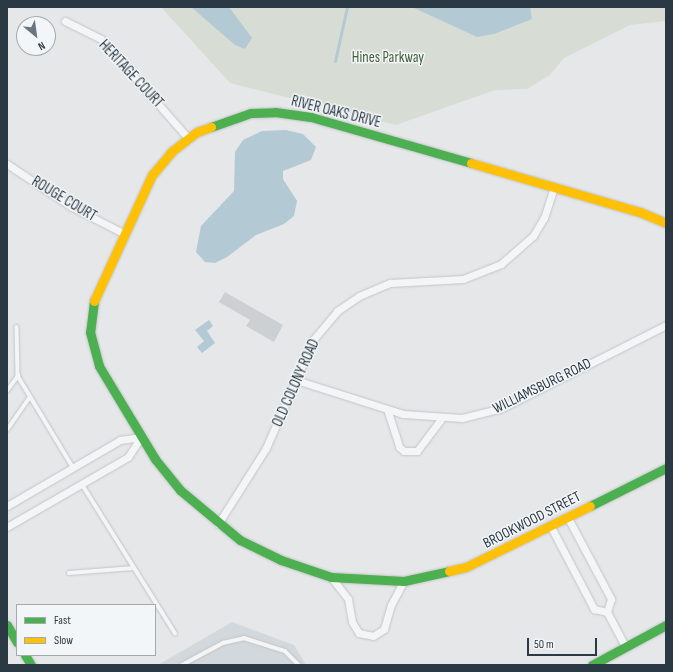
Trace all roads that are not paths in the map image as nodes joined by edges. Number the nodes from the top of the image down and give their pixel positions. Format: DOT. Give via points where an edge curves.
graph roads {
  1 [pos="65,21"];
  2 [pos="188,138"];
  3 [pos="7,164"];
  4 [pos="554,187"];
  5 [pos="666,223"];
  6 [pos="123,233"];
  7 [pos="666,325"];
  8 [pos="17,327"];
  9 [pos="18,376"];
  10 [pos="296,380"];
  11 [pos="7,391"];
  12 [pos="30,397"];
  13 [pos="387,409"];
  14 [pos="440,420"];
  15 [pos="7,430"];
  16 [pos="141,437"];
  17 [pos="73,467"];
  18 [pos="666,468"];
  19 [pos="82,484"];
  20 [pos="7,506"];
  21 [pos="568,518"];
  22 [pos="218,524"];
  23 [pos="7,527"];
  24 [pos="551,527"];
  25 [pos="134,568"];
  26 [pos="69,573"];
  27 [pos="330,576"];
  28 [pos="404,581"];
  29 [pos="607,612"];
  30 [pos="7,625"];
  31 [pos="666,625"];
  32 [pos="175,633"];
  33 [pos="16,640"];
  34 [pos="625,646"];
  35 [pos="26,656"];
  36 [pos="31,665"];
  37 [pos="182,665"];
  38 [pos="299,665"];
  39 [pos="592,665"];
  1 -- 2 [label="street, HERITAGE COURT" via="101,39"];
  2 -- 4 [label="street, RIVER OAKS DRIVE" via="236,116 291,114"];
  2 -- 6 [label="street, RIVER OAKS DRIVE" via="152,175"];
  3 -- 6 [label="street, ROUGE COURT" via="72,207"];
  4 -- 5 [label="street, RIVER OAKS DRIVE" via="640,212"];
  4 -- 10 [label="street, OLD COLONY ROAD" via="539,227 510,258 473,277 402,281 358,296 337,311 319,330"];
  6 -- 16 [label="street, RIVER OAKS DRIVE" via="95,296 90,332 99,366"];
  7 -- 14 [label="street, WILLIAMSBURG ROAD" via="502,408 462,418"];
  8 -- 9 [label="lane"];
  9 -- 11 [label="lane"];
  9 -- 12 [label="lane"];
  10 -- 13 [label="street, WILLIAMSBURG ROAD"];
  10 -- 22 [label="street, OLD COLONY ROAD" via="266,448"];
  12 -- 15 [label="lane"];
  12 -- 17 [label="lane"];
  13 -- 14 [label="street, WILLIAMSBURG ROAD"];
  13 -- 14 [label="street" via="399,447 404,452 417,451"];
  16 -- 17 [label="street" via="120,440"];
  16 -- 19 [label="street" via="128,457"];
  16 -- 22 [label="street, BROOKWOOD STREET" via="180,490"];
  17 -- 20 [label="street"];
  18 -- 21 [label="street, BROOKWOOD STREET"];
  19 -- 23 [label="street"];
  19 -- 25 [label="lane"];
  21 -- 24 [label="street, BROOKWOOD STREET"];
  21 -- 29 [label="street" via="611,599"];
  22 -- 27 [label="street, BROOKWOOD STREET" via="266,553"];
  24 -- 28 [label="street, BROOKWOOD STREET" via="482,561"];
  24 -- 29 [label="street" via="594,609"];
  25 -- 26 [label="lane"];
  25 -- 32 [label="lane"];
  27 -- 28 [label="street, BROOKWOOD STREET"];
  27 -- 28 [label="street" via="348,600 352,622 359,633 373,636 384,629 391,605"];
  29 -- 34 [label="street"];
  30 -- 33 [label="street"];
  31 -- 34 [label="street"];
  34 -- 39 [label="street"];
  35 -- 36 [label="street"];
  37 -- 38 [label="lane" via="223,643 244,638 286,651"];
}
